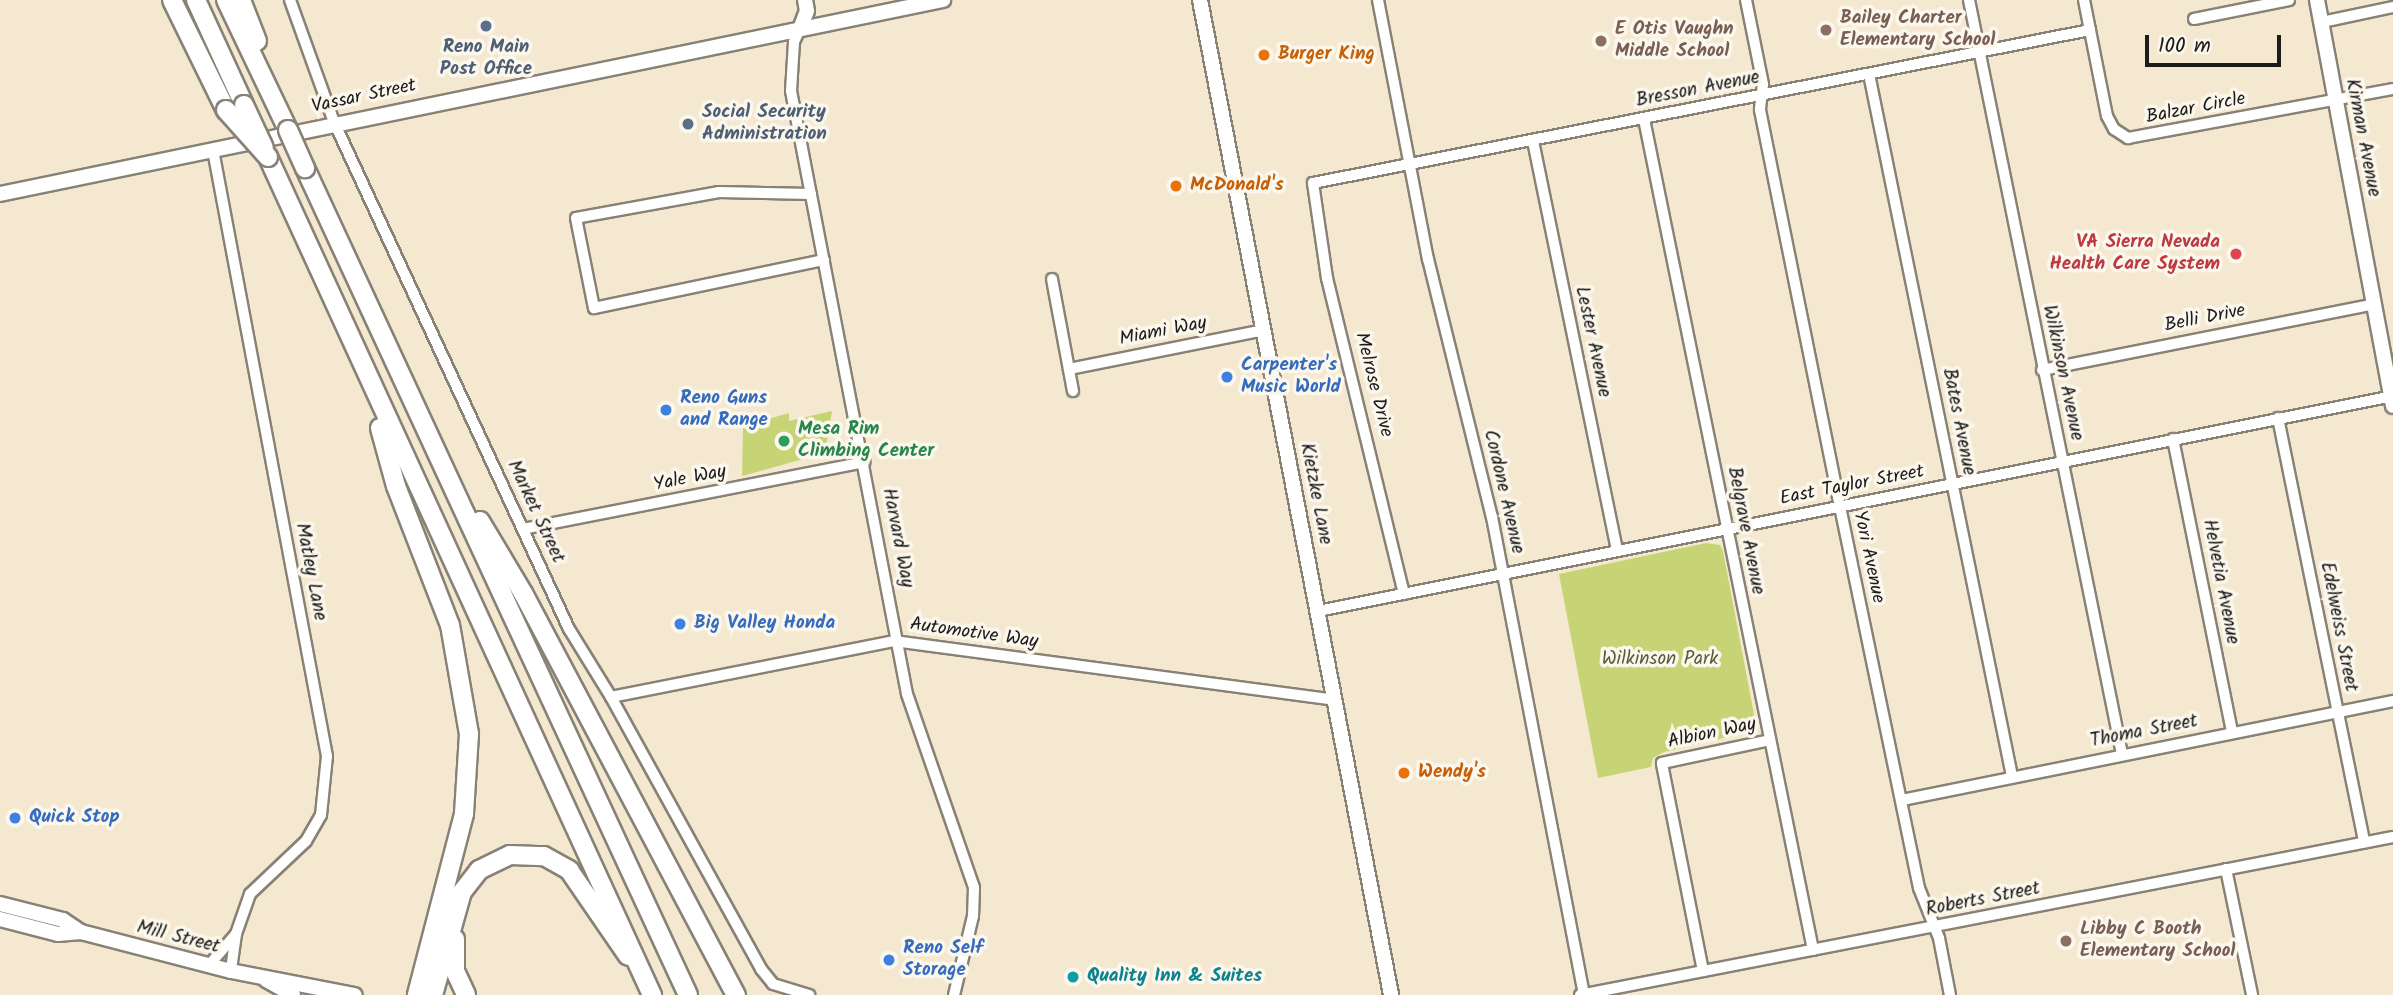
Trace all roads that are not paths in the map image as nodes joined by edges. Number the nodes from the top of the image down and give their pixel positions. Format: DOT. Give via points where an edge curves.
graph roads {
  1 [pos="172,0"];
  2 [pos="196,0"];
  3 [pos="226,0"];
  4 [pos="241,0"];
  5 [pos="290,0"];
  6 [pos="805,0"];
  7 [pos="943,0"];
  8 [pos="1200,0"];
  9 [pos="1378,0"];
  10 [pos="1746,0"];
  11 [pos="1969,0"];
  12 [pos="2084,0"];
  13 [pos="2289,0"];
  14 [pos="2317,0"];
  15 [pos="2393,7"];
  16 [pos="2194,19"];
  17 [pos="2322,22"];
  18 [pos="800,29"];
  19 [pos="2090,30"];
  20 [pos="1979,52"];
  21 [pos="1869,74"];
  22 [pos="2393,89"];
  23 [pos="1762,95"];
  24 [pos="276,98"];
  25 [pos="2336,100"];
  26 [pos="1644,119"];
  27 [pos="334,122"];
  28 [pos="1533,141"];
  29 [pos="213,150"];
  30 [pos="268,157"];
  31 [pos="1411,166"];
  32 [pos="1312,183"];
  33 [pos="0,194"];
  34 [pos="811,194"];
  35 [pos="824,260"];
  36 [pos="1052,279"];
  37 [pos="2374,304"];
  38 [pos="1264,330"];
  39 [pos="1069,369"];
  40 [pos="2042,370"];
  41 [pos="1073,391"];
  42 [pos="373,393"];
  43 [pos="2392,399"];
  44 [pos="2278,418"];
  45 [pos="2173,439"];
  46 [pos="2063,461"];
  47 [pos="863,462"];
  48 [pos="450,478"];
  49 [pos="1953,484"];
  50 [pos="1840,507"];
  51 [pos="1727,528"];
  52 [pos="523,530"];
  53 [pos="1617,550"];
  54 [pos="1503,574"];
  55 [pos="1405,594"];
  56 [pos="1318,611"];
  57 [pos="897,641"];
  58 [pos="611,697"];
  59 [pos="1334,700"];
  60 [pos="2393,701"];
  61 [pos="2337,710"];
  62 [pos="2232,732"];
  63 [pos="1770,740"];
  64 [pos="2122,754"];
  65 [pos="2012,776"];
  66 [pos="1902,800"];
  67 [pos="2393,837"];
  68 [pos="2364,842"];
  69 [pos="2226,869"];
  70 [pos="458,901"];
  71 [pos="0,904"];
  72 [pos="5,922"];
  73 [pos="1936,927"];
  74 [pos="81,932"];
  75 [pos="236,934"];
  76 [pos="1814,950"];
  77 [pos="209,965"];
  78 [pos="230,971"];
  79 [pos="1703,971"];
  80 [pos="266,980"];
  81 [pos="293,995"];
  82 [pos="355,995"];
  83 [pos="417,995"];
  84 [pos="433,995"];
  85 [pos="467,995"];
  86 [pos="652,995"];
  87 [pos="688,995"];
  88 [pos="736,995"];
  89 [pos="809,995"];
  90 [pos="954,995"];
  91 [pos="1391,995"];
  92 [pos="1582,995"];
  93 [pos="1950,995"];
  94 [pos="2252,995"];
  1 -- 30 [label="highway, bridge" via="226,110"];
  2 -- 30 [label="highway, bridge"];
  3 -- 24 [label="highway"];
  4 -- 24 [label="highway"];
  5 -- 27 [label="street, Market Street"];
  6 -- 18 [label="main road, Harvard Way" via="807,11"];
  7 -- 18 [label="main road, Vassar Street"];
  8 -- 38 [label="main road, Kietzke Lane"];
  9 -- 31 [label="street, Cordone Avenue"];
  10 -- 23 [label="street, Yori Avenue"];
  11 -- 20 [label="street, Wilkinson Avenue"];
  12 -- 19 [label="street, Balzar Circle"];
  13 -- 16 [label="street"];
  14 -- 17 [label="main road, Kirman Avenue"];
  15 -- 17 [label="street"];
  17 -- 25 [label="main road, Kirman Avenue"];
  18 -- 27 [label="main road, Vassar Street"];
  18 -- 34 [label="street, Harvard Way" via="790,82"];
  19 -- 20 [label="street, Bresson Avenue"];
  19 -- 25 [label="street, Balzar Circle" via="2109,122 2128,138"];
  20 -- 21 [label="street, Bresson Avenue"];
  20 -- 40 [label="street, Wilkinson Avenue"];
  21 -- 23 [label="street, Bresson Avenue"];
  21 -- 49 [label="street, Bates Avenue"];
  22 -- 25 [label="street"];
  23 -- 26 [label="street, Bresson Avenue"];
  23 -- 50 [label="street, Yori Avenue" via="1760,110"];
  24 -- 48 [label="highway, bridge"];
  25 -- 37 [label="main road, Kirman Avenue"];
  26 -- 28 [label="street, Bresson Avenue"];
  26 -- 51 [label="street, Belgrave Avenue"];
  27 -- 29 [label="main road, Vassar Street"];
  27 -- 52 [label="street, Market Street"];
  28 -- 31 [label="street, Bresson Avenue"];
  28 -- 53 [label="street, Lester Avenue"];
  29 -- 33 [label="main road, Vassar Street"];
  29 -- 75 [label="street, Matley Lane" via="327,755 326,799 315,828 250,894"];
  30 -- 42 [label="highway"];
  31 -- 32 [label="street, Bresson Avenue"];
  31 -- 54 [label="street, Cordone Avenue"];
  32 -- 55 [label="street, Melrose Drive" via="1327,278"];
  34 -- 35 [label="street, Harvard Way"];
  34 -- 35 [label="street" via="719,192 576,218 594,308"];
  35 -- 47 [label="street, Harvard Way"];
  36 -- 39 [label="street"];
  37 -- 40 [label="street, Belli Drive"];
  37 -- 43 [label="main road, Kirman Avenue"];
  38 -- 39 [label="street, Miami Way"];
  38 -- 56 [label="main road, Kietzke Lane"];
  39 -- 41 [label="street"];
  40 -- 46 [label="street, Wilkinson Avenue"];
  42 -- 83 [label="highway" via="396,486 450,625 467,712 469,766 464,814"];
  42 -- 86 [label="highway"];
  43 -- 44 [label="street, East Taylor Street"];
  44 -- 45 [label="street, East Taylor Street"];
  44 -- 61 [label="street, Edelweiss Street"];
  45 -- 46 [label="street, East Taylor Street"];
  45 -- 62 [label="street, Helvetia Avenue"];
  46 -- 49 [label="street, East Taylor Street"];
  46 -- 64 [label="street, Wilkinson Avenue"];
  47 -- 52 [label="street, Yale Way"];
  47 -- 57 [label="street, Harvard Way"];
  48 -- 87 [label="highway"];
  48 -- 88 [label="highway" via="510,569"];
  49 -- 50 [label="street, East Taylor Street"];
  49 -- 65 [label="street, Bates Avenue"];
  50 -- 51 [label="street, East Taylor Street"];
  50 -- 66 [label="street, Yori Avenue"];
  51 -- 53 [label="street, East Taylor Street"];
  51 -- 63 [label="street, Belgrave Avenue"];
  52 -- 58 [label="street, Market Street" via="569,629"];
  53 -- 54 [label="street, East Taylor Street"];
  54 -- 55 [label="street, East Taylor Street"];
  54 -- 92 [label="street, Cordone Avenue"];
  55 -- 56 [label="street, East Taylor Street"];
  56 -- 59 [label="main road, Kietzke Lane"];
  57 -- 58 [label="street, Automotive Way"];
  57 -- 59 [label="street, Automotive Way"];
  57 -- 90 [label="street, Harvard Way" via="907,694 974,888 973,916"];
  58 -- 89 [label="street, Market Street" via="761,969 780,988"];
  59 -- 91 [label="main road, Kietzke Lane"];
  60 -- 61 [label="street, Thoma Street"];
  61 -- 62 [label="street, Thoma Street"];
  61 -- 68 [label="street, Edelweiss Street"];
  62 -- 64 [label="street, Thoma Street"];
  63 -- 76 [label="street, Belgrave Avenue"];
  63 -- 79 [label="street, Albion Way" via="1662,763"];
  64 -- 65 [label="street, Thoma Street"];
  65 -- 66 [label="street, Thoma Street"];
  66 -- 73 [label="street, Yori Avenue" via="1919,888"];
  67 -- 68 [label="street, Roberts Street"];
  68 -- 69 [label="street, Roberts Street"];
  69 -- 73 [label="street, Roberts Street"];
  69 -- 94 [label="street"];
  70 -- 84 [label="highway"];
  70 -- 85 [label="highway" via="454,962"];
  70 -- 86 [label="highway" via="472,876 494,860 526,853 553,860 582,884"];
  71 -- 74 [label="main road, Mill Street" via="63,920"];
  72 -- 74 [label="main road, Mill Street" via="58,934"];
  73 -- 76 [label="street, Roberts Street"];
  73 -- 93 [label="street, Yori Avenue"];
  74 -- 77 [label="main road, Mill Street"];
  75 -- 77 [label="street"];
  75 -- 78 [label="street, Matley Lane"];
  76 -- 79 [label="street, Roberts Street"];
  77 -- 78 [label="main road, Mill Street"];
  78 -- 80 [label="main road, Mill Street"];
  79 -- 92 [label="street, Roberts Street"];
  80 -- 81 [label="main road, Mill Street"];
  80 -- 82 [label="main road, Mill Street" via="285,978"];
}
